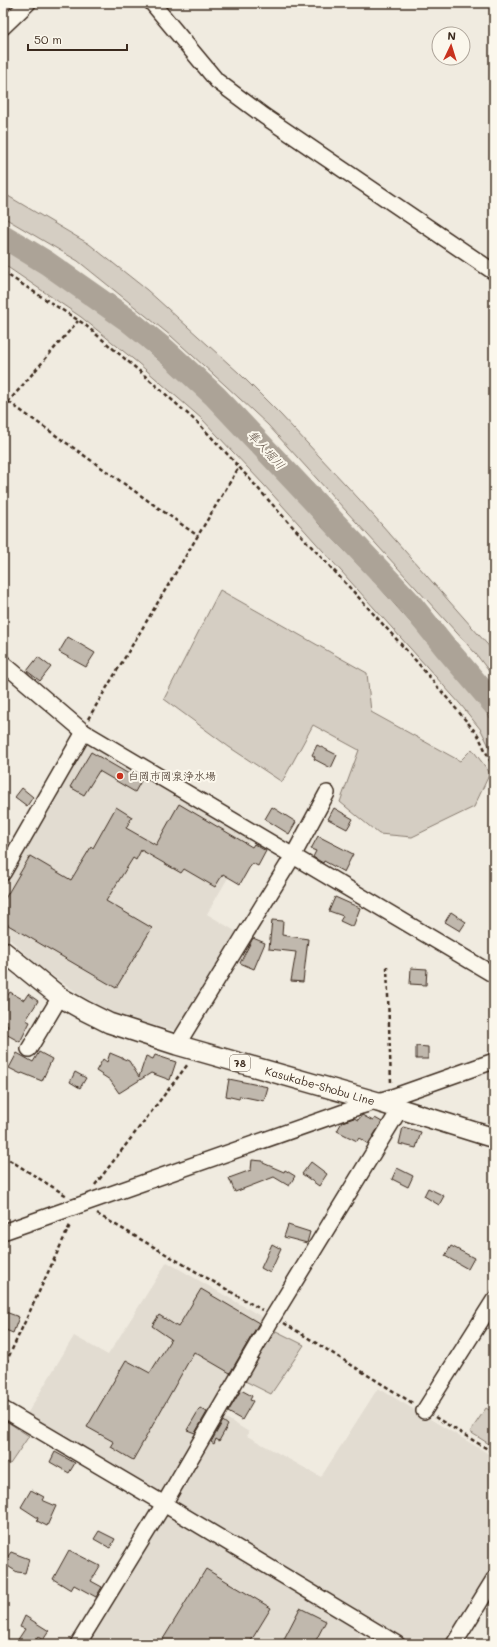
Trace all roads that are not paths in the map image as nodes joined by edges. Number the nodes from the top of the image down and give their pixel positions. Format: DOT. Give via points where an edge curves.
graph roads {
  1 [pos="28,3"];
  2 [pos="152,3"];
  3 [pos="3,27"];
  4 [pos="494,272"];
  5 [pos="3,663"];
  6 [pos="82,731"];
  7 [pos="327,793"];
  8 [pos="292,856"];
  9 [pos="3,873"];
  10 [pos="3,951"];
  11 [pos="494,975"];
  12 [pos="60,997"];
  13 [pos="177,1045"];
  14 [pos="29,1049"];
  15 [pos="494,1061"];
  16 [pos="390,1102"];
  17 [pos="494,1138"];
  18 [pos="3,1232"];
  19 [pos="494,1300"];
  20 [pos="3,1409"];
  21 [pos="424,1410"];
  22 [pos="164,1504"];
  23 [pos="494,1579"];
  24 [pos="78,1644"];
  25 [pos="397,1644"];
  26 [pos="454,1644"];
  1 -- 3 [label="street"];
  2 -- 4 [label="street" via="217,81"];
  5 -- 6 [label="street"];
  6 -- 8 [label="street"];
  6 -- 9 [label="street"];
  7 -- 8 [label="street"];
  8 -- 11 [label="street"];
  8 -- 13 [label="street"];
  10 -- 12 [label="main road, Kasukabe-Shobu Line / 78"];
  12 -- 13 [label="main road, Kasukabe-Shobu Line / 78" via="109,1023"];
  12 -- 14 [label="street"];
  13 -- 16 [label="main road, Kasukabe-Shobu Line / 78"];
  15 -- 16 [label="street"];
  16 -- 17 [label="main road, Kasukabe-Shobu Line / 78"];
  16 -- 18 [label="street" via="353,1108"];
  16 -- 22 [label="street" via="273,1317"];
  19 -- 21 [label="street"];
  20 -- 22 [label="street"];
  22 -- 24 [label="street"];
  22 -- 25 [label="street"];
  23 -- 26 [label="street"];
}
